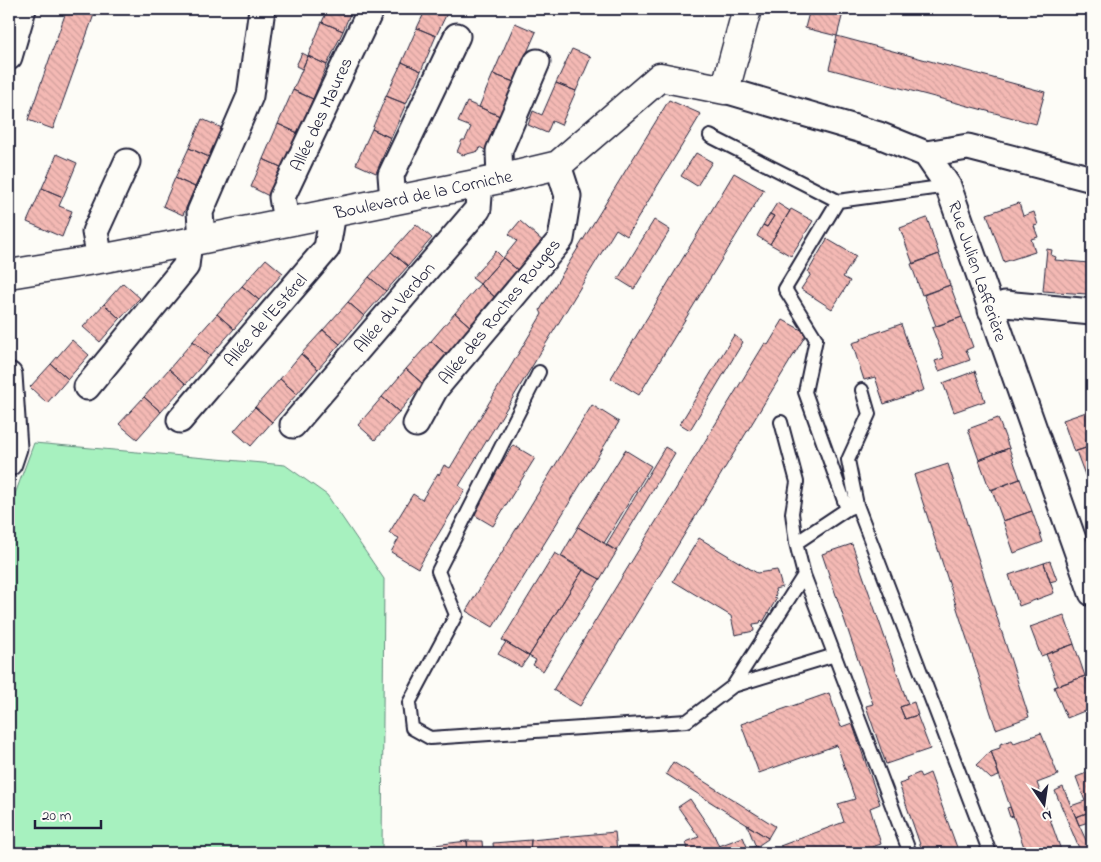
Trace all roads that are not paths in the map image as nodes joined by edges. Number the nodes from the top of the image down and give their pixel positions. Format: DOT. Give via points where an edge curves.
graph roads {
  1 [pos="23,9"];
  2 [pos="262,9"];
  3 [pos="371,9"];
  4 [pos="746,9"];
  5 [pos="457,36"];
  6 [pos="9,57"];
  7 [pos="537,62"];
  8 [pos="724,90"];
  9 [pos="710,136"];
  10 [pos="926,154"];
  11 [pos="127,162"];
  12 [pos="558,165"];
  13 [pos="1092,179"];
  14 [pos="490,181"];
  15 [pos="948,186"];
  16 [pos="393,201"];
  17 [pos="838,201"];
  18 [pos="333,213"];
  19 [pos="286,222"];
  20 [pos="196,240"];
  21 [pos="100,259"];
  22 [pos="9,274"];
  23 [pos="991,310"];
  24 [pos="1092,312"];
  25 [pos="539,372"];
  26 [pos="9,375"];
  27 [pos="86,386"];
  28 [pos="862,390"];
  29 [pos="180,420"];
  30 [pos="781,422"];
  31 [pos="416,424"];
  32 [pos="293,425"];
  33 [pos="9,464"];
  34 [pos="852,507"];
  35 [pos="796,543"];
  36 [pos="804,575"];
  37 [pos="1092,593"];
  38 [pos="835,655"];
  39 [pos="733,686"];
  40 [pos="910,853"];
  41 [pos="990,853"];
  1 -- 6 [label="street"];
  2 -- 20 [label="street" via="250,96 200,212"];
  3 -- 19 [label="street, Allée des Maures" via="282,197"];
  4 -- 8 [label="street"];
  5 -- 16 [label="street" via="391,175"];
  7 -- 14 [label="street, Allée du Verdon" via="499,151"];
  8 -- 10 [label="street" via="879,135"];
  8 -- 12 [label="street, Boulevard de la Corniche" via="660,77"];
  9 -- 17 [label="lane"];
  10 -- 13 [label="street" via="968,147"];
  10 -- 15 [label="street, Rue Julien Lafferière"];
  11 -- 21 [label="street" via="95,232"];
  12 -- 14 [label="street, Boulevard de la Corniche"];
  12 -- 31 [label="street, Allée des Roches Rouges" via="568,196 560,239 434,389"];
  14 -- 16 [label="street, Boulevard de la Corniche"];
  14 -- 32 [label="street, Allée du Verdon" via="478,209"];
  15 -- 17 [label="lane"];
  15 -- 23 [label="street, Rue Julien Lafferière"];
  16 -- 18 [label="street, Boulevard de la Corniche"];
  17 -- 34 [label="lane" via="785,289 816,339 805,392"];
  18 -- 19 [label="street, Boulevard de la Corniche"];
  18 -- 29 [label="street, Allée de l'Estérel" via="327,248"];
  19 -- 20 [label="street, Boulevard de la Corniche"];
  20 -- 21 [label="street, Boulevard de la Corniche"];
  20 -- 27 [label="street" via="186,266"];
  21 -- 22 [label="street, Boulevard de la Corniche"];
  23 -- 24 [label="street" via="1005,304"];
  23 -- 37 [label="street, Rue Julien Lafferière"];
  25 -- 39 [label="lane" via="438,571 456,615 409,703 412,728 430,738 687,721"];
  26 -- 33 [label="street" via="14,448"];
  28 -- 34 [label="lane" via="869,414 848,460"];
  30 -- 35 [label="lane" via="797,482 792,512"];
  34 -- 35 [label="lane"];
  34 -- 41 [label="lane"];
  35 -- 36 [label="lane"];
  36 -- 38 [label="lane"];
  36 -- 39 [label="lane"];
  38 -- 39 [label="lane"];
  38 -- 40 [label="lane"];
}
